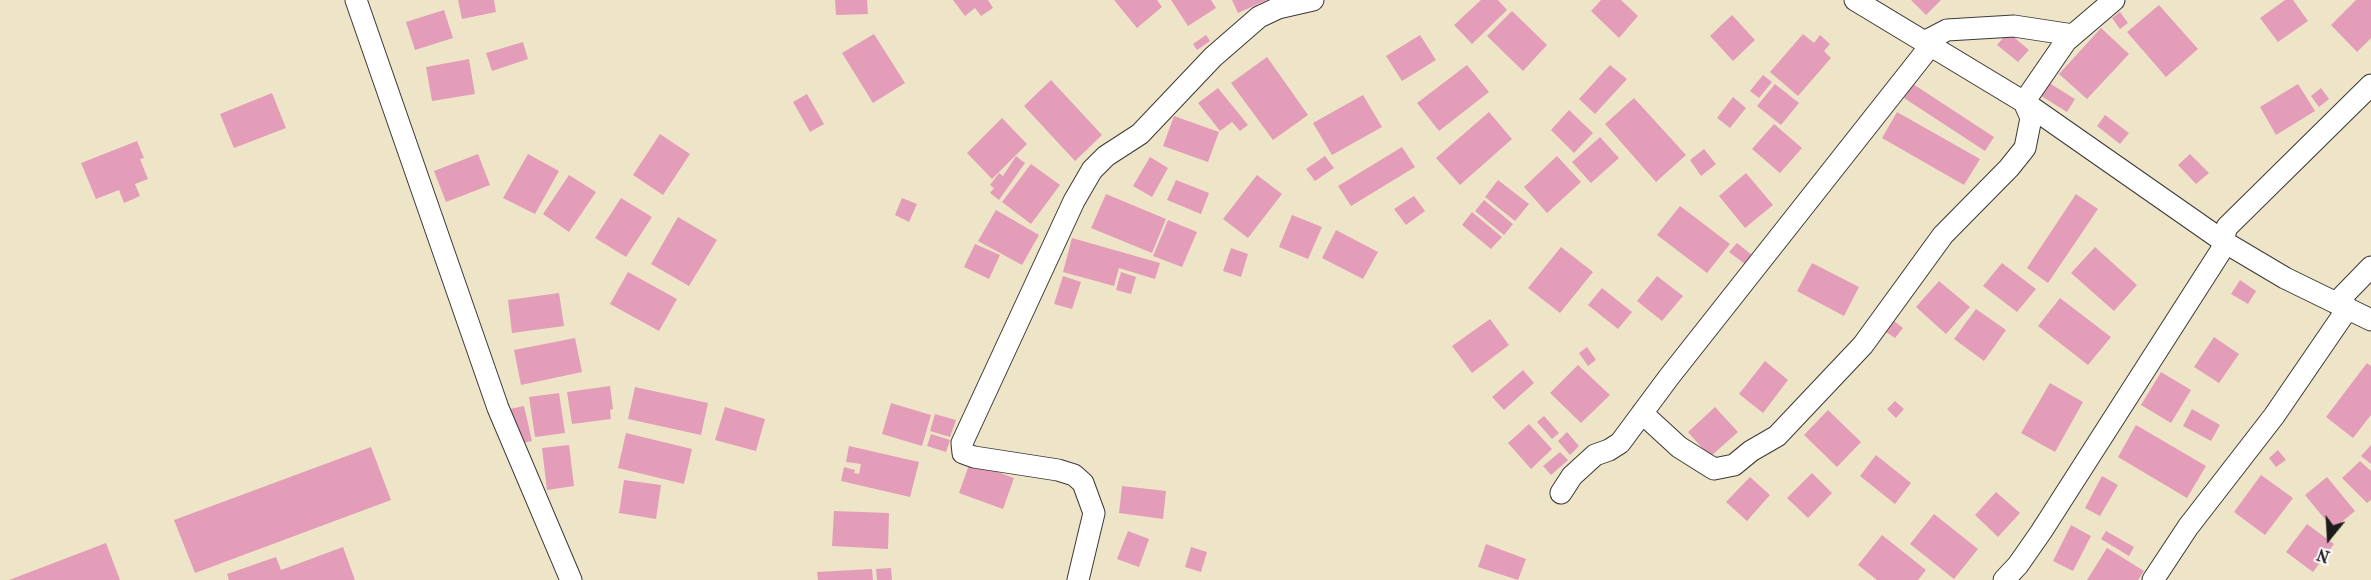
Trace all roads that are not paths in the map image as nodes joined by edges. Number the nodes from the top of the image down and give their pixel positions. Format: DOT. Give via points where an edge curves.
graph roads {
  1 [pos="356,0"];
  2 [pos="1313,0"];
  3 [pos="1855,0"];
  4 [pos="2114,0"];
  5 [pos="2073,36"];
  6 [pos="1928,44"];
  7 [pos="2371,85"];
  8 [pos="2024,102"];
  9 [pos="2226,243"];
  10 [pos="2371,267"];
  11 [pos="2342,306"];
  12 [pos="2371,320"];
  13 [pos="1642,413"];
  14 [pos="1561,493"];
  15 [pos="571,580"];
  16 [pos="1078,580"];
  17 [pos="2004,580"];
  18 [pos="2152,580"];
  1 -- 15 [label="street" via="498,408"];
  2 -- 16 [label="street" via="1259,17 1213,57 1140,134 1092,170 962,443 963,453 974,457 1058,470 1083,483 1094,513"];
  3 -- 6 [label="street"];
  4 -- 5 [label="street"];
  5 -- 6 [label="street" via="2014,26 1947,30"];
  5 -- 8 [label="street"];
  6 -- 8 [label="street"];
  6 -- 13 [label="street"];
  7 -- 9 [label="street" via="2242,210 2227,227"];
  8 -- 9 [label="street"];
  8 -- 13 [label="street" via="2031,118 2025,148 1943,235 1863,345 1776,436 1734,465 1714,469 1679,447"];
  9 -- 11 [label="street"];
  9 -- 17 [label="street" via="2041,532"];
  10 -- 11 [label="street"];
  11 -- 12 [label="street"];
  11 -- 18 [label="street" via="2274,416"];
  13 -- 14 [label="street" via="1620,443 1596,455 1572,476"];
}
